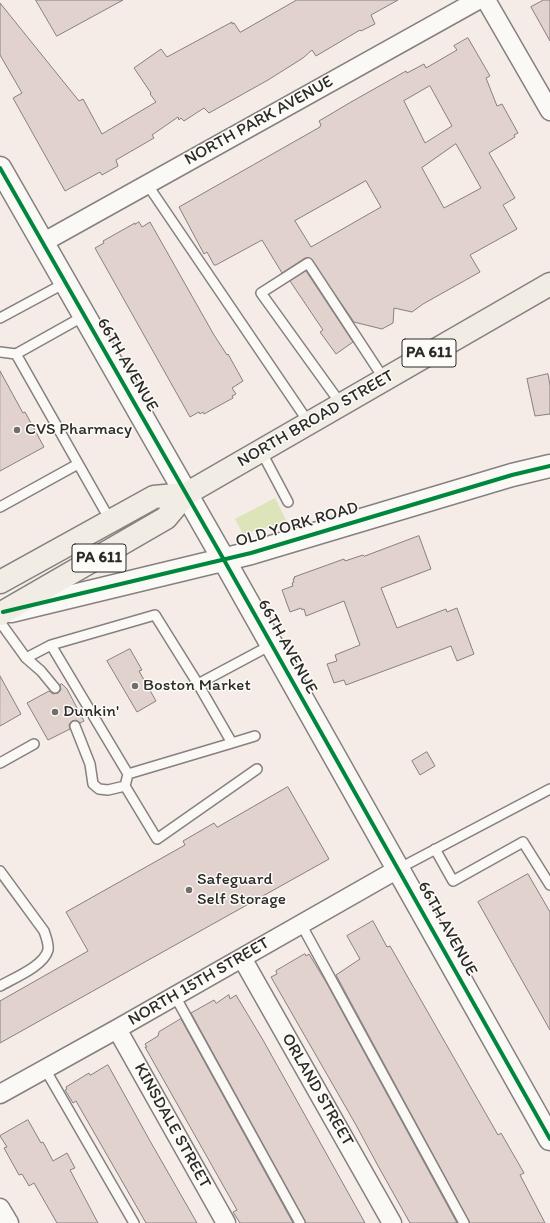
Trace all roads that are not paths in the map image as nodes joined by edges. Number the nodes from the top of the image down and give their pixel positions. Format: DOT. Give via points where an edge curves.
graph roads {
  1 [pos="478,0"];
  2 [pos="486,0"];
  3 [pos="550,111"];
  4 [pos="0,168"];
  5 [pos="147,184"];
  6 [pos="42,243"];
  7 [pos="65,283"];
  8 [pos="550,284"];
  9 [pos="84,316"];
  10 [pos="0,318"];
  11 [pos="0,352"];
  12 [pos="16,354"];
  13 [pos="384,380"];
  14 [pos="341,404"];
  15 [pos="309,424"];
  16 [pos="261,451"];
  17 [pos="78,464"];
  18 [pos="550,466"];
  19 [pos="186,494"];
  20 [pos="288,502"];
  21 [pos="0,507"];
  22 [pos="110,520"];
  23 [pos="224,560"];
  24 [pos="0,581"];
  25 [pos="1,616"];
  26 [pos="51,645"];
  27 [pos="271,645"];
  28 [pos="26,658"];
  29 [pos="198,684"];
  30 [pos="55,688"];
  31 [pos="75,726"];
  32 [pos="254,736"];
  33 [pos="232,743"];
  34 [pos="34,744"];
  35 [pos="0,763"];
  36 [pos="257,769"];
  37 [pos="128,774"];
  38 [pos="125,786"];
  39 [pos="550,789"];
  40 [pos="435,849"];
  41 [pos="398,869"];
  42 [pos="0,871"];
  43 [pos="550,885"];
  44 [pos="301,924"];
  45 [pos="242,958"];
  46 [pos="0,986"];
  47 [pos="176,996"];
  48 [pos="117,1030"];
  49 [pos="46,1069"];
  50 [pos="0,1094"];
  51 [pos="550,1139"];
  52 [pos="0,1208"];
  53 [pos="9,1223"];
  54 [pos="134,1223"];
  55 [pos="226,1223"];
  56 [pos="300,1223"];
  57 [pos="392,1223"];
  58 [pos="464,1223"];
  1 -- 5 [label="street, NORTH PARK AVENUE"];
  2 -- 3 [label="street"];
  4 -- 6 [label="street, 66TH AVENUE"];
  5 -- 6 [label="street, NORTH PARK AVENUE"];
  5 -- 15 [label="lane"];
  6 -- 7 [label="street, 66TH AVENUE"];
  7 -- 9 [label="street, 66TH AVENUE"];
  7 -- 10 [label="lane"];
  8 -- 13 [label="main road, NORTH BROAD STREET / PA 611"];
  9 -- 12 [label="lane"];
  9 -- 19 [label="street, 66TH AVENUE"];
  11 -- 12 [label="lane"];
  12 -- 17 [label="lane"];
  13 -- 14 [label="main road, NORTH BROAD STREET / PA 611"];
  13 -- 14 [label="lane" via="308,264 261,293"];
  14 -- 15 [label="main road, NORTH BROAD STREET / PA 611"];
  15 -- 16 [label="main road, NORTH BROAD STREET / PA 611"];
  16 -- 19 [label="main road, NORTH BROAD STREET / PA 611"];
  16 -- 20 [label="lane"];
  17 -- 21 [label="lane"];
  17 -- 22 [label="lane"];
  18 -- 23 [label="street, OLD YORK ROAD" via="512,474"];
  19 -- 22 [label="main road, NORTH BROAD STREET / PA 611" via="154,497"];
  19 -- 23 [label="street, 66TH AVENUE"];
  19 -- 25 [label="main road, NORTH BROAD STREET / PA 611" via="166,518"];
  22 -- 24 [label="main road, NORTH BROAD STREET / PA 611"];
  23 -- 25 [label="street, OLD YORK ROAD"];
  23 -- 27 [label="street, 66TH AVENUE"];
  25 -- 28 [label="lane"];
  26 -- 28 [label="lane"];
  26 -- 29 [label="lane" via="155,615"];
  26 -- 37 [label="lane"];
  27 -- 29 [label="lane"];
  27 -- 41 [label="street, 66TH AVENUE"];
  28 -- 30 [label="lane" via="42,671"];
  29 -- 33 [label="lane"];
  31 -- 38 [label="lane" via="90,764 93,784 99,789 108,790"];
  32 -- 33 [label="lane"];
  33 -- 37 [label="lane"];
  34 -- 35 [label="lane"];
  36 -- 38 [label="lane" via="157,839"];
  37 -- 38 [label="lane"];
  39 -- 40 [label="lane"];
  40 -- 41 [label="lane"];
  40 -- 43 [label="lane" via="453,881 523,842"];
  41 -- 44 [label="street, NORTH 15TH STREET"];
  41 -- 51 [label="street, 66TH AVENUE"];
  42 -- 46 [label="lane" via="44,931 48,949 40,963"];
  44 -- 45 [label="street, NORTH 15TH STREET"];
  44 -- 58 [label="lane"];
  45 -- 47 [label="street, NORTH 15TH STREET"];
  45 -- 57 [label="street, ORLAND STREET"];
  47 -- 48 [label="street, NORTH 15TH STREET"];
  47 -- 56 [label="lane"];
  48 -- 49 [label="street, NORTH 15TH STREET"];
  48 -- 55 [label="street, KINSDALE STREET"];
  49 -- 50 [label="street, NORTH 15TH STREET"];
  49 -- 54 [label="lane"];
  52 -- 53 [label="street"];
}
